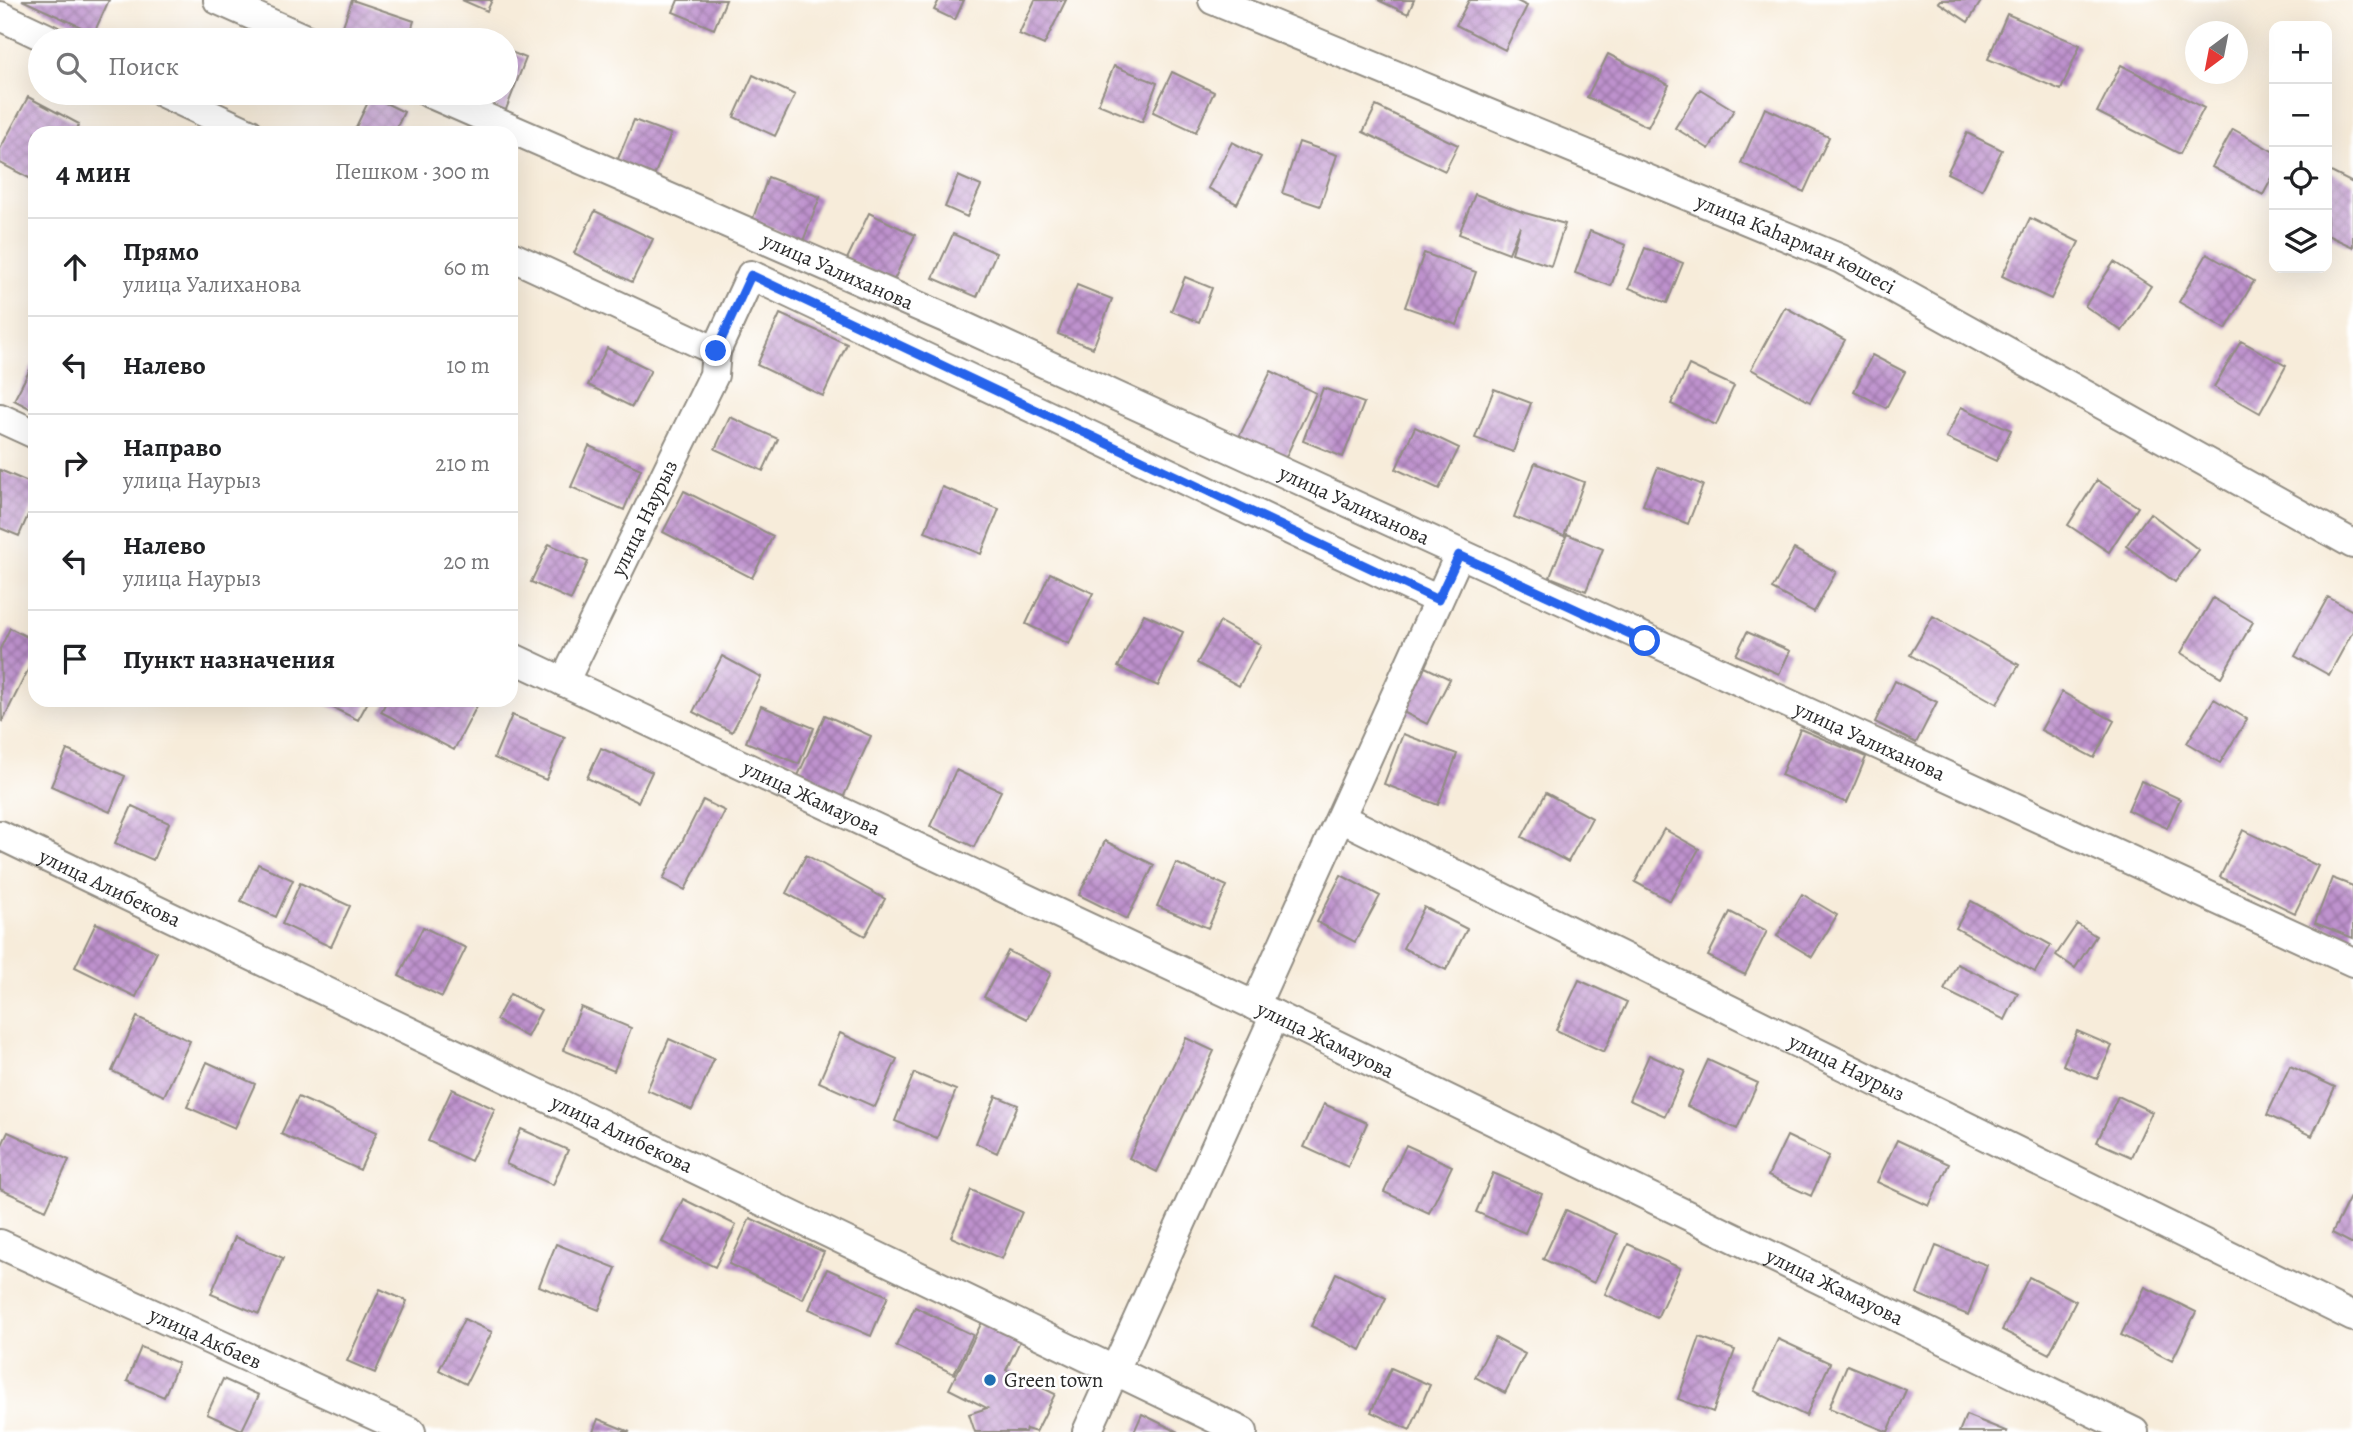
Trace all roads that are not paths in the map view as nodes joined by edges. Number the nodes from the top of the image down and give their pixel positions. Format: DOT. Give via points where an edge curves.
graph roads {
  1 [pos="218,0"];
  2 [pos="1213,0"];
  3 [pos="0,16"];
  4 [pos="282,28"];
  5 [pos="28,29"];
  6 [pos="189,105"];
  7 [pos="457,105"];
  8 [pos="234,126"];
  9 [pos="505,126"];
  10 [pos="518,132"];
  11 [pos="518,259"];
  12 [pos="716,351"];
  13 [pos="0,418"];
  14 [pos="28,431"];
  15 [pos="2353,544"];
  16 [pos="1459,555"];
  17 [pos="1438,600"];
  18 [pos="518,660"];
  19 [pos="564,682"];
  20 [pos="1341,818"];
  21 [pos="0,835"];
  22 [pos="2353,962"];
  23 [pos="1265,1010"];
  24 [pos="0,1244"];
  25 [pos="2353,1317"];
  26 [pos="1116,1373"];
  27 [pos="411,1432"];
  28 [pos="1087,1432"];
  29 [pos="1243,1432"];
  30 [pos="2134,1432"];
  1 -- 4 [label="street"];
  2 -- 15 [label="street, улица Каһарман көшесі" via="1841,259"];
  3 -- 5 [label="street"];
  6 -- 8 [label="street"];
  7 -- 9 [label="street, улица Уалиханова"];
  10 -- 16 [label="street, улица Уалиханова" via="950,320"];
  11 -- 12 [label="street"];
  12 -- 17 [label="street, улица Наурыз" via="751,275"];
  12 -- 19 [label="street, улица Наурыз" via="714,374"];
  13 -- 14 [label="street"];
  16 -- 17 [label="street"];
  16 -- 22 [label="street, улица Уалиханова"];
  17 -- 20 [label="street"];
  18 -- 19 [label="street, улица Жамауова"];
  19 -- 23 [label="street, улица Жамауова"];
  20 -- 23 [label="street"];
  20 -- 25 [label="street, улица Наурыз"];
  21 -- 26 [label="street, улица Алибекова"];
  23 -- 26 [label="street"];
  23 -- 30 [label="street, улица Жамауова"];
  24 -- 27 [label="street, улица Акбаев"];
  26 -- 28 [label="street"];
  26 -- 29 [label="street, улица Алибекова"];
}
